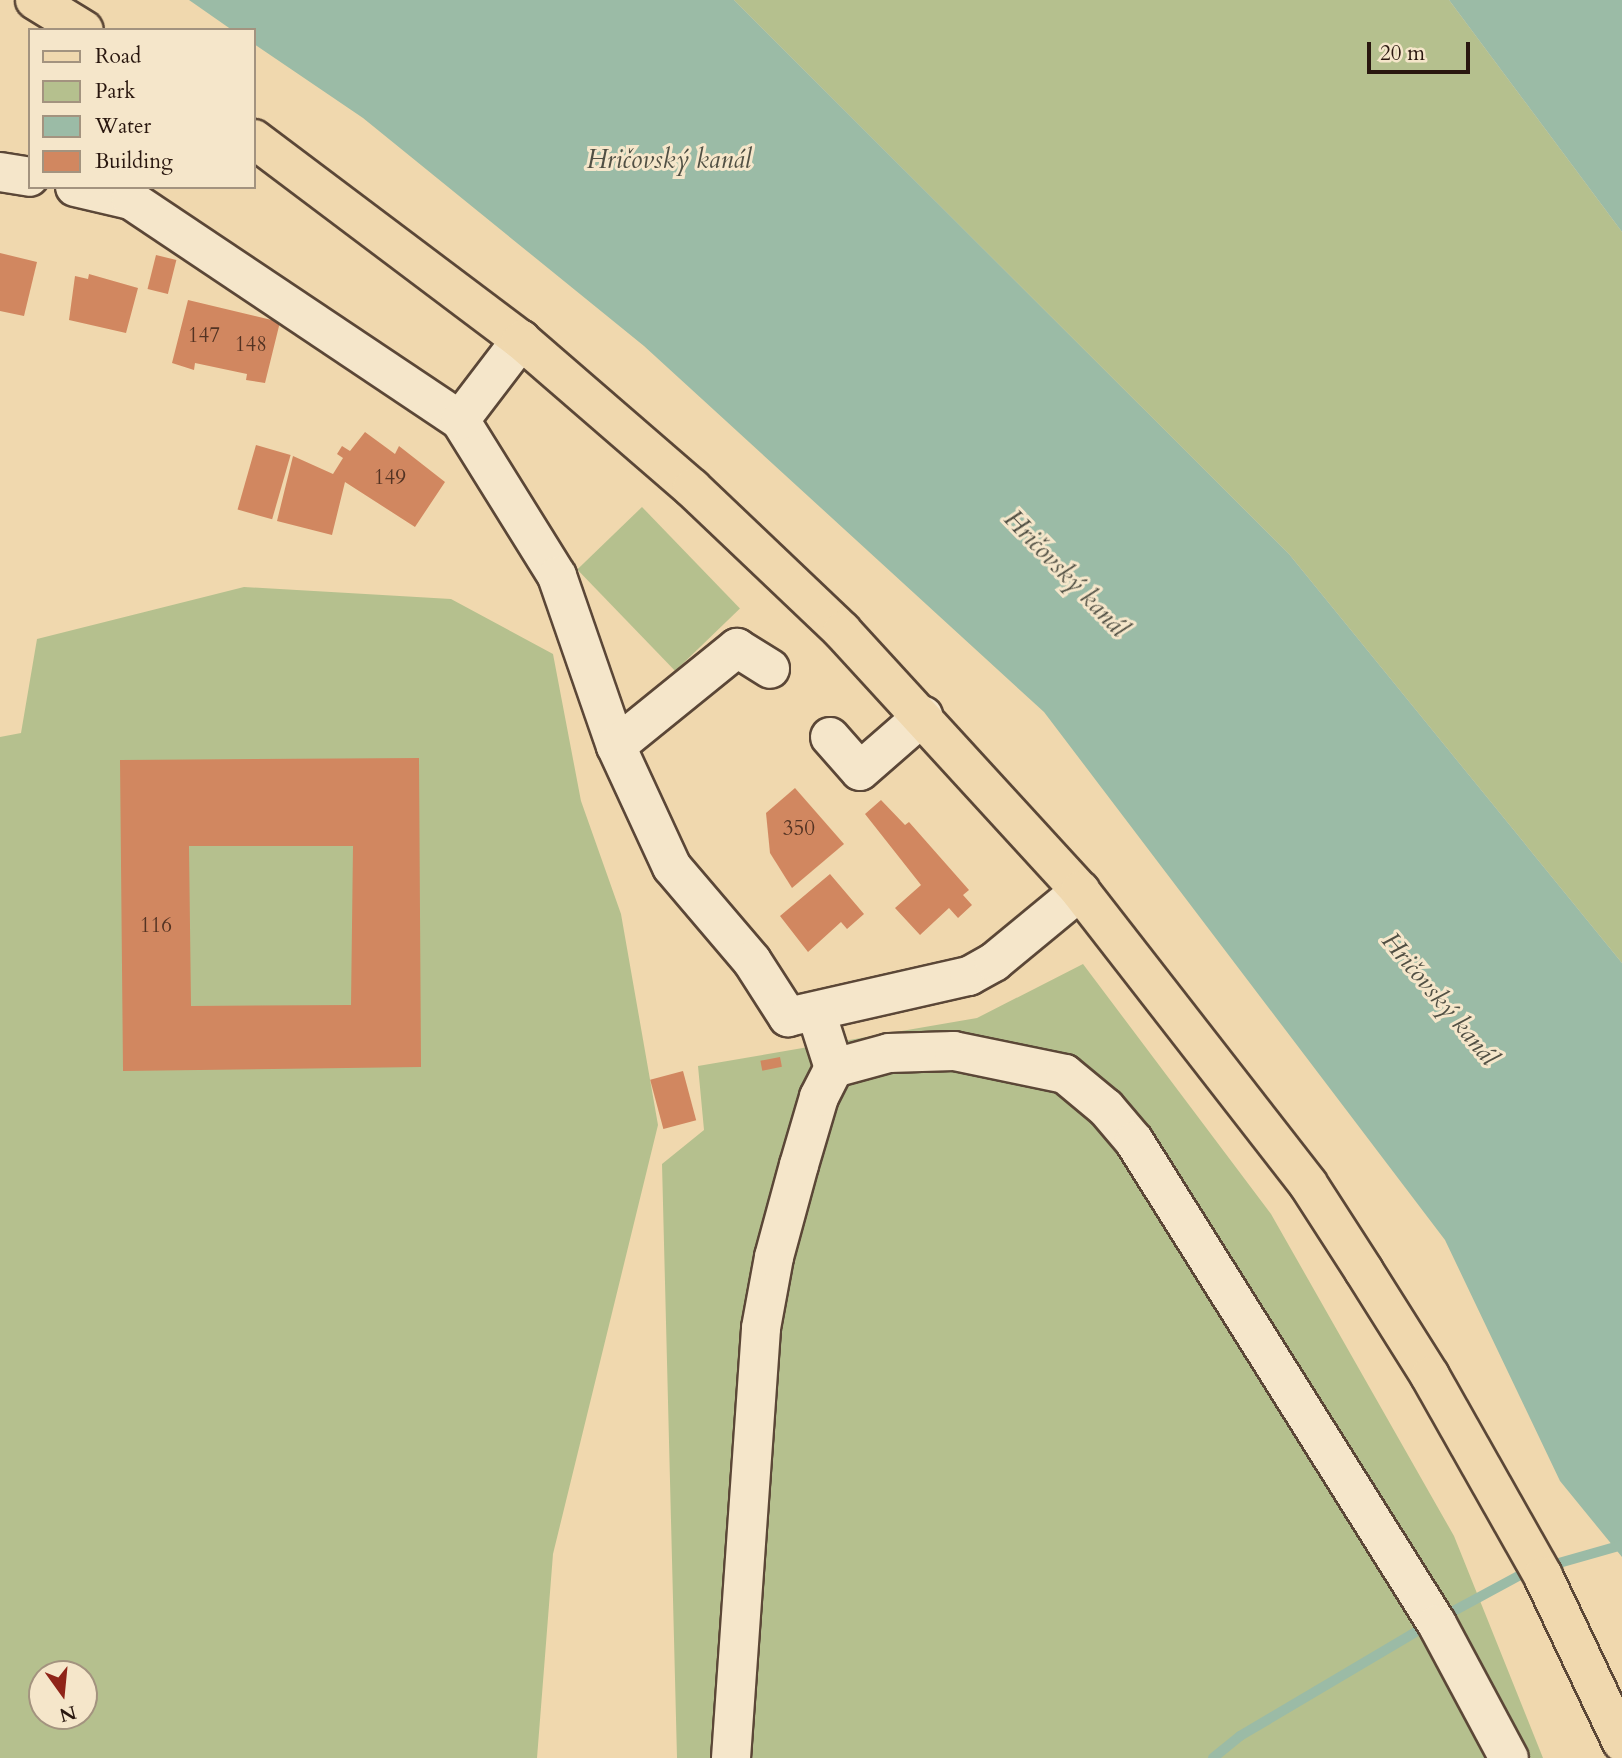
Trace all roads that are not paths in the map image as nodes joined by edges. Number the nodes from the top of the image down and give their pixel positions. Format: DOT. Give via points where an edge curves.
graph roads {
  1 [pos="35,0"];
  2 [pos="81,28"];
  3 [pos="256,141"];
  4 [pos="0,172"];
  5 [pos="28,177"];
  6 [pos="84,189"];
  7 [pos="521,340"];
  8 [pos="460,420"];
  9 [pos="770,669"];
  10 [pos="923,716"];
  11 [pos="830,737"];
  12 [pos="616,746"];
  13 [pos="1080,891"];
  14 [pos="816,1012"];
  15 [pos="835,1068"];
  16 [pos="1622,1742"];
  17 [pos="731,1758"];
  18 [pos="1509,1758"];
  1 -- 2 [label="main road"];
  3 -- 7 [label="main road"];
  4 -- 5 [label="street"];
  6 -- 8 [label="street" via="131,200"];
  7 -- 8 [label="street"];
  7 -- 10 [label="main road" via="692,488"];
  8 -- 12 [label="street" via="557,576"];
  9 -- 12 [label="street" via="737,648"];
  10 -- 11 [label="street" via="860,771"];
  10 -- 13 [label="main road"];
  12 -- 14 [label="street" via="672,867 752,961 788,1017"];
  13 -- 14 [label="street" via="994,962 969,976"];
  13 -- 16 [label="main road" via="1308,1184 1364,1271 1543,1576"];
  14 -- 15 [label="street"];
  15 -- 17 [label="street" via="819,1097 799,1165 761,1328"];
  15 -- 18 [label="street" via="889,1053 954,1051 1065,1074 1106,1108 1134,1141 1430,1613"];
}
